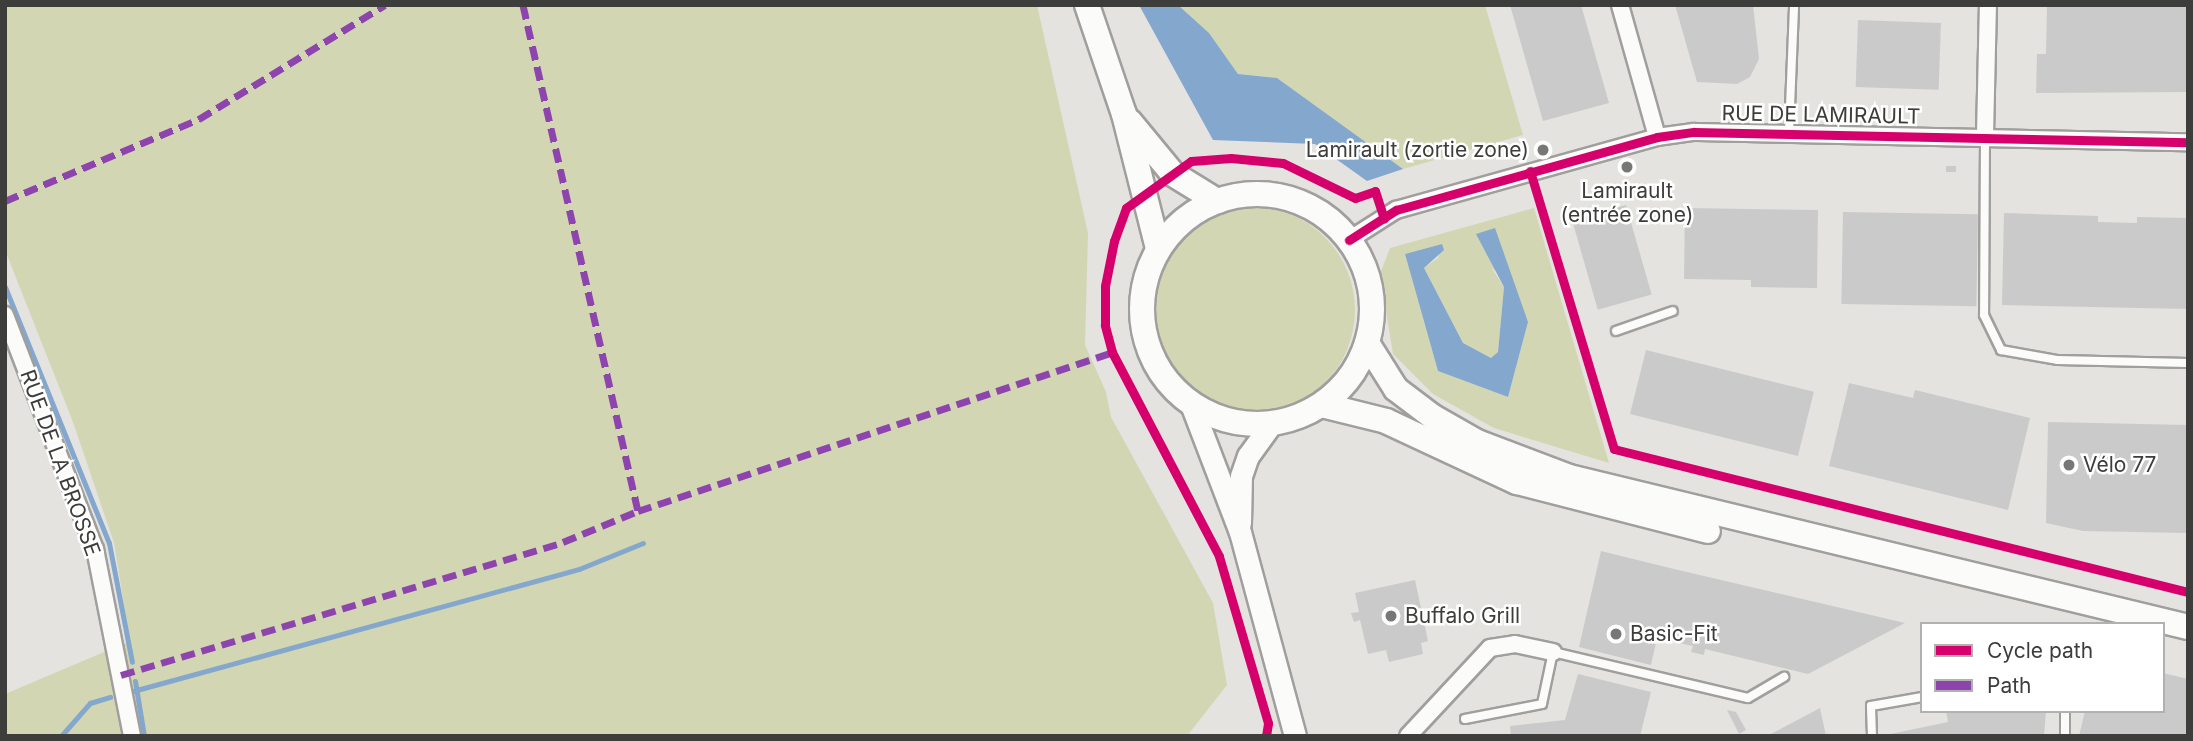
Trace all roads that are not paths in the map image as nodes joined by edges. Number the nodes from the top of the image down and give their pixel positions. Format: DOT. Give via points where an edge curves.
graph roads {
  1 [pos="1087,5"];
  2 [pos="1620,5"];
  3 [pos="1794,5"];
  4 [pos="1988,5"];
  5 [pos="1124,114"];
  6 [pos="1788,132"];
  7 [pos="1985,135"];
  8 [pos="1657,137"];
  9 [pos="2188,142"];
  10 [pos="1217,201"];
  11 [pos="1349,240"];
  12 [pos="1158,248"];
  13 [pos="1673,311"];
  14 [pos="5,315"];
  15 [pos="1616,331"];
  16 [pos="1367,343"];
  17 [pos="2188,363"];
  18 [pos="1191,404"];
  19 [pos="1322,405"];
  20 [pos="1271,424"];
  21 [pos="1240,533"];
  22 [pos="2094,622"];
  23 [pos="2188,626"];
  24 [pos="2165,638"];
  25 [pos="2188,644"];
  26 [pos="1553,652"];
  27 [pos="1784,677"];
  28 [pos="1920,697"];
  29 [pos="2065,713"];
  30 [pos="1465,719"];
  31 [pos="132,736"];
  32 [pos="1295,736"];
  33 [pos="1408,736"];
  34 [pos="1872,736"];
  35 [pos="2065,736"];
  1 -- 5 [label="main road"];
  2 -- 8 [label="street"];
  3 -- 6 [label="lane"];
  4 -- 7 [label="street"];
  5 -- 10 [label="main road" via="1173,174"];
  5 -- 12 [label="main road"];
  6 -- 7 [label="street, RUE DE LAMIRAULT"];
  6 -- 8 [label="street, RUE DE LAMIRAULT" via="1694,132"];
  7 -- 9 [label="street, RUE DE LAMIRAULT"];
  7 -- 17 [label="lane" via="1984,316 2001,350 2058,360"];
  8 -- 11 [label="street, RUE DE LAMIRAULT" via="1396,210"];
  10 -- 11 [label="main road" via="1253,194 1290,199 1323,214"];
  10 -- 12 [label="main road" via="1184,219"];
  11 -- 16 [label="main road" via="1368,279 1372,300"];
  12 -- 18 [label="main road" via="1144,280 1141,315 1165,380"];
  13 -- 15 [label="lane"];
  14 -- 31 [label="street, RUE DE LA BROSSE" via="95,549"];
  16 -- 19 [label="main road" via="1350,378"];
  16 -- 23 [label="main road" via="1396,389 1433,417 1478,442 1569,477"];
  18 -- 20 [label="main road" via="1216,417"];
  18 -- 21 [label="main road"];
  19 -- 20 [label="main road"];
  19 -- 22 [label="main road" via="1386,421 1471,462 1564,496"];
  20 -- 21 [label="main road" via="1248,456 1241,476"];
  21 -- 32 [label="main road"];
  24 -- 25 [label="main road"];
  26 -- 27 [label="lane" via="1748,698"];
  26 -- 30 [label="lane" via="1542,704"];
  26 -- 33 [label="street" via="1515,644 1490,648"];
  28 -- 34 [label="lane" via="1871,706"];
  29 -- 35 [label="lane"];
}
